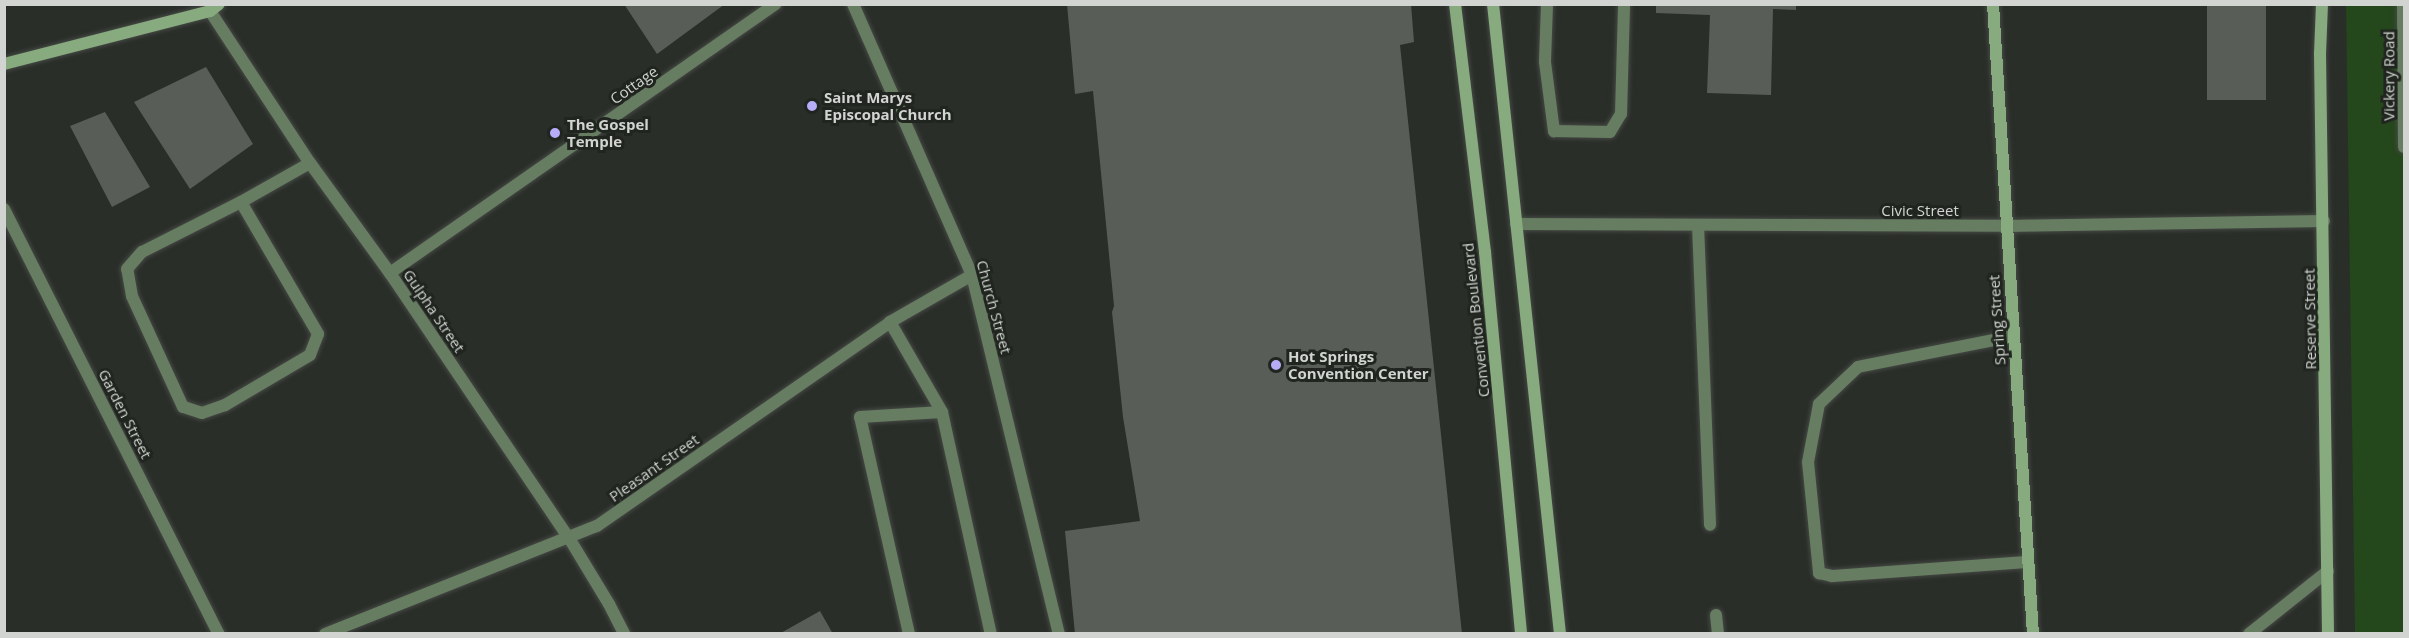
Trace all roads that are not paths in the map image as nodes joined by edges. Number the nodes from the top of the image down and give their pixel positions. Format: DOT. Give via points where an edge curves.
graph roads {
  1 [pos="776,4"];
  2 [pos="853,4"];
  3 [pos="1455,4"];
  4 [pos="1493,4"];
  5 [pos="1547,4"];
  6 [pos="1624,4"];
  7 [pos="1993,4"];
  8 [pos="2322,4"];
  9 [pos="2403,4"];
  10 [pos="215,8"];
  11 [pos="2404,39"];
  12 [pos="4,64"];
  13 [pos="2404,147"];
  14 [pos="310,163"];
  15 [pos="241,202"];
  16 [pos="4,209"];
  17 [pos="2324,221"];
  18 [pos="1516,224"];
  19 [pos="1698,225"];
  20 [pos="2006,226"];
  21 [pos="390,273"];
  22 [pos="972,275"];
  23 [pos="890,322"];
  24 [pos="2014,336"];
  25 [pos="942,412"];
  26 [pos="1710,525"];
  27 [pos="569,538"];
  28 [pos="2028,562"];
  29 [pos="2328,571"];
  30 [pos="1716,615"];
  31 [pos="219,633"];
  32 [pos="325,633"];
  33 [pos="624,633"];
  34 [pos="909,633"];
  35 [pos="991,633"];
  36 [pos="1058,633"];
  37 [pos="1521,633"];
  38 [pos="1560,633"];
  39 [pos="1718,633"];
  40 [pos="2033,633"];
  41 [pos="2249,633"];
  42 [pos="2328,633"];
  1 -- 21 [label="street, Cottage"];
  2 -- 22 [label="street, Church Street"];
  3 -- 37 [label="street, Convention Boulevard" via="1485,252"];
  4 -- 18 [label="street"];
  5 -- 6 [label="street" via="1545,62 1554,131 1610,132 1621,114"];
  7 -- 20 [label="street, Spring Street"];
  8 -- 17 [label="street, Reserve Street"];
  9 -- 11 [label="street, Vickery Road"];
  10 -- 12 [label="street"];
  10 -- 14 [label="street, Gulpha Street"];
  11 -- 13 [label="street, Vickery Road"];
  14 -- 15 [label="street"];
  14 -- 21 [label="street, Gulpha Street"];
  15 -- 15 [label="street" via="142,252 127,269 132,296 183,407 202,414 225,405 310,355 318,334"];
  16 -- 31 [label="street, Garden Street"];
  17 -- 20 [label="street, Civic Street"];
  17 -- 29 [label="street, Reserve Street"];
  18 -- 19 [label="street, Civic Street"];
  18 -- 38 [label="street"];
  19 -- 20 [label="street, Civic Street"];
  19 -- 26 [label="street"];
  20 -- 24 [label="street, Spring Street"];
  21 -- 27 [label="street, Gulpha Street"];
  22 -- 23 [label="street, Pleasant Street"];
  22 -- 36 [label="street, Church Street"];
  23 -- 25 [label="street"];
  23 -- 27 [label="street, Pleasant Street" via="597,526"];
  24 -- 28 [label="street, Spring Street"];
  24 -- 28 [label="street" via="1858,367 1819,404 1808,462 1819,573 1832,576"];
  25 -- 34 [label="street" via="860,417"];
  25 -- 35 [label="street"];
  27 -- 32 [label="street, Pleasant Street"];
  27 -- 33 [label="street, Gulpha Street"];
  28 -- 40 [label="street, Spring Street"];
  29 -- 41 [label="street"];
  29 -- 42 [label="street, Reserve Street"];
  30 -- 39 [label="street"];
}
